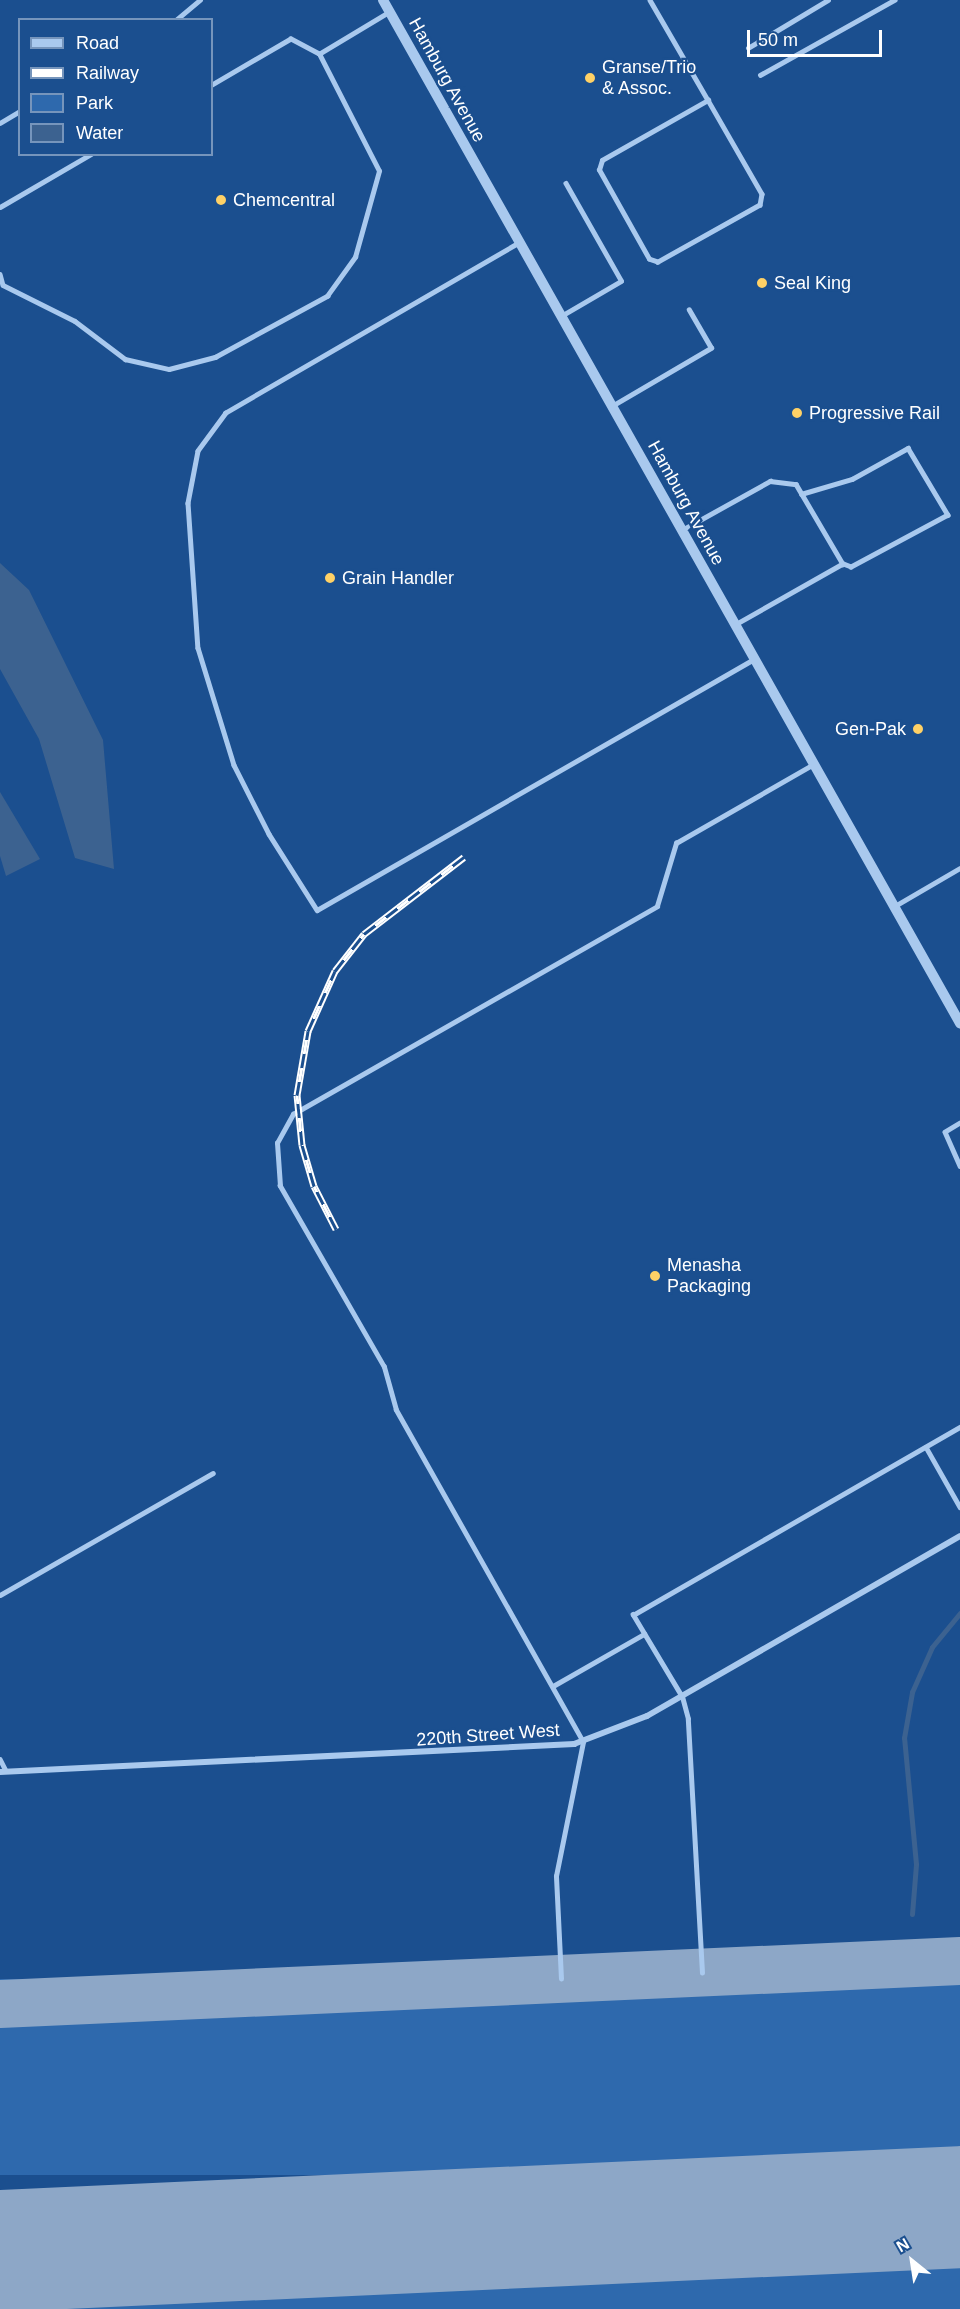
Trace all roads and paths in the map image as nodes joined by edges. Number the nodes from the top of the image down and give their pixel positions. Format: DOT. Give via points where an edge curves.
graph roads {
  1 [pos="200,0"];
  2 [pos="383,0"];
  3 [pos="650,0"];
  4 [pos="828,0"];
  5 [pos="894,0"];
  6 [pos="389,12"];
  7 [pos="178,18"];
  8 [pos="748,48"];
  9 [pos="319,54"];
  10 [pos="760,75"];
  11 [pos="213,84"];
  12 [pos="708,100"];
  13 [pos="18,112"];
  14 [pos="0,123"];
  15 [pos="88,156"];
  16 [pos="566,184"];
  17 [pos="0,207"];
  18 [pos="519,243"];
  19 [pos="0,274"];
  20 [pos="689,310"];
  21 [pos="560,316"];
  22 [pos="612,406"];
  23 [pos="801,494"];
  24 [pos="682,530"];
  25 [pos="843,564"];
  26 [pos="735,625"];
  27 [pos="754,659"];
  28 [pos="814,764"];
  29 [pos="960,868"];
  30 [pos="895,906"];
  31 [pos="960,1023"];
  32 [pos="960,1123"];
  33 [pos="960,1166"];
  34 [pos="960,1427"];
  35 [pos="926,1447"];
  36 [pos="213,1473"];
  37 [pos="960,1507"];
  38 [pos="960,1536"];
  39 [pos="0,1595"];
  40 [pos="644,1634"];
  41 [pos="553,1686"];
  42 [pos="682,1698"];
  43 [pos="584,1742"];
  44 [pos="0,1759"];
  45 [pos="3,1772"];
  46 [pos="702,1972"];
  47 [pos="561,1979"];
  1 -- 7 [label="lane"];
  2 -- 6 [label="street, Hamburg Avenue"];
  3 -- 12 [label="lane"];
  4 -- 8 [label="lane"];
  5 -- 10 [label="lane"];
  6 -- 9 [label="lane"];
  6 -- 18 [label="street, Hamburg Avenue"];
  9 -- 11 [label="lane" via="291,39"];
  9 -- 19 [label="lane" via="379,171 355,257 327,296 215,357 169,369 124,359 75,321 3,285"];
  12 -- 12 [label="lane" via="762,194 760,205 658,262 649,259 599,170 602,160"];
  13 -- 14 [label="lane"];
  15 -- 17 [label="lane"];
  16 -- 21 [label="lane" via="621,281"];
  18 -- 21 [label="street, Hamburg Avenue"];
  18 -- 27 [label="lane" via="226,413 198,451 188,503 198,648 234,765 268,834 316,910"];
  20 -- 22 [label="lane" via="711,348"];
  21 -- 22 [label="street, Hamburg Avenue"];
  22 -- 24 [label="street, Hamburg Avenue"];
  23 -- 24 [label="lane" via="796,484 770,480"];
  23 -- 25 [label="lane"];
  23 -- 25 [label="lane" via="852,479 908,448 948,515 851,567"];
  24 -- 26 [label="street, Hamburg Avenue"];
  25 -- 26 [label="lane"];
  26 -- 27 [label="street, Hamburg Avenue"];
  27 -- 28 [label="street, Hamburg Avenue"];
  28 -- 30 [label="street, Hamburg Avenue"];
  28 -- 41 [label="lane" via="676,843 657,906 293,1114 280,1130 275,1156 280,1186 384,1368 396,1410"];
  29 -- 30 [label="lane"];
  30 -- 31 [label="street, Hamburg Avenue"];
  32 -- 33 [label="lane" via="945,1132"];
  34 -- 35 [label="lane"];
  35 -- 37 [label="lane"];
  35 -- 40 [label="lane" via="633,1615"];
  36 -- 39 [label="lane"];
  38 -- 42 [label="street, 220th Street West"];
  40 -- 41 [label="lane"];
  40 -- 42 [label="lane"];
  41 -- 43 [label="lane"];
  42 -- 43 [label="street, 220th Street West"];
  42 -- 46 [label="lane" via="688,1719"];
  43 -- 45 [label="street, 220th Street West" via="535,1749"];
  43 -- 47 [label="lane" via="556,1876"];
  44 -- 45 [label="lane"];
}
